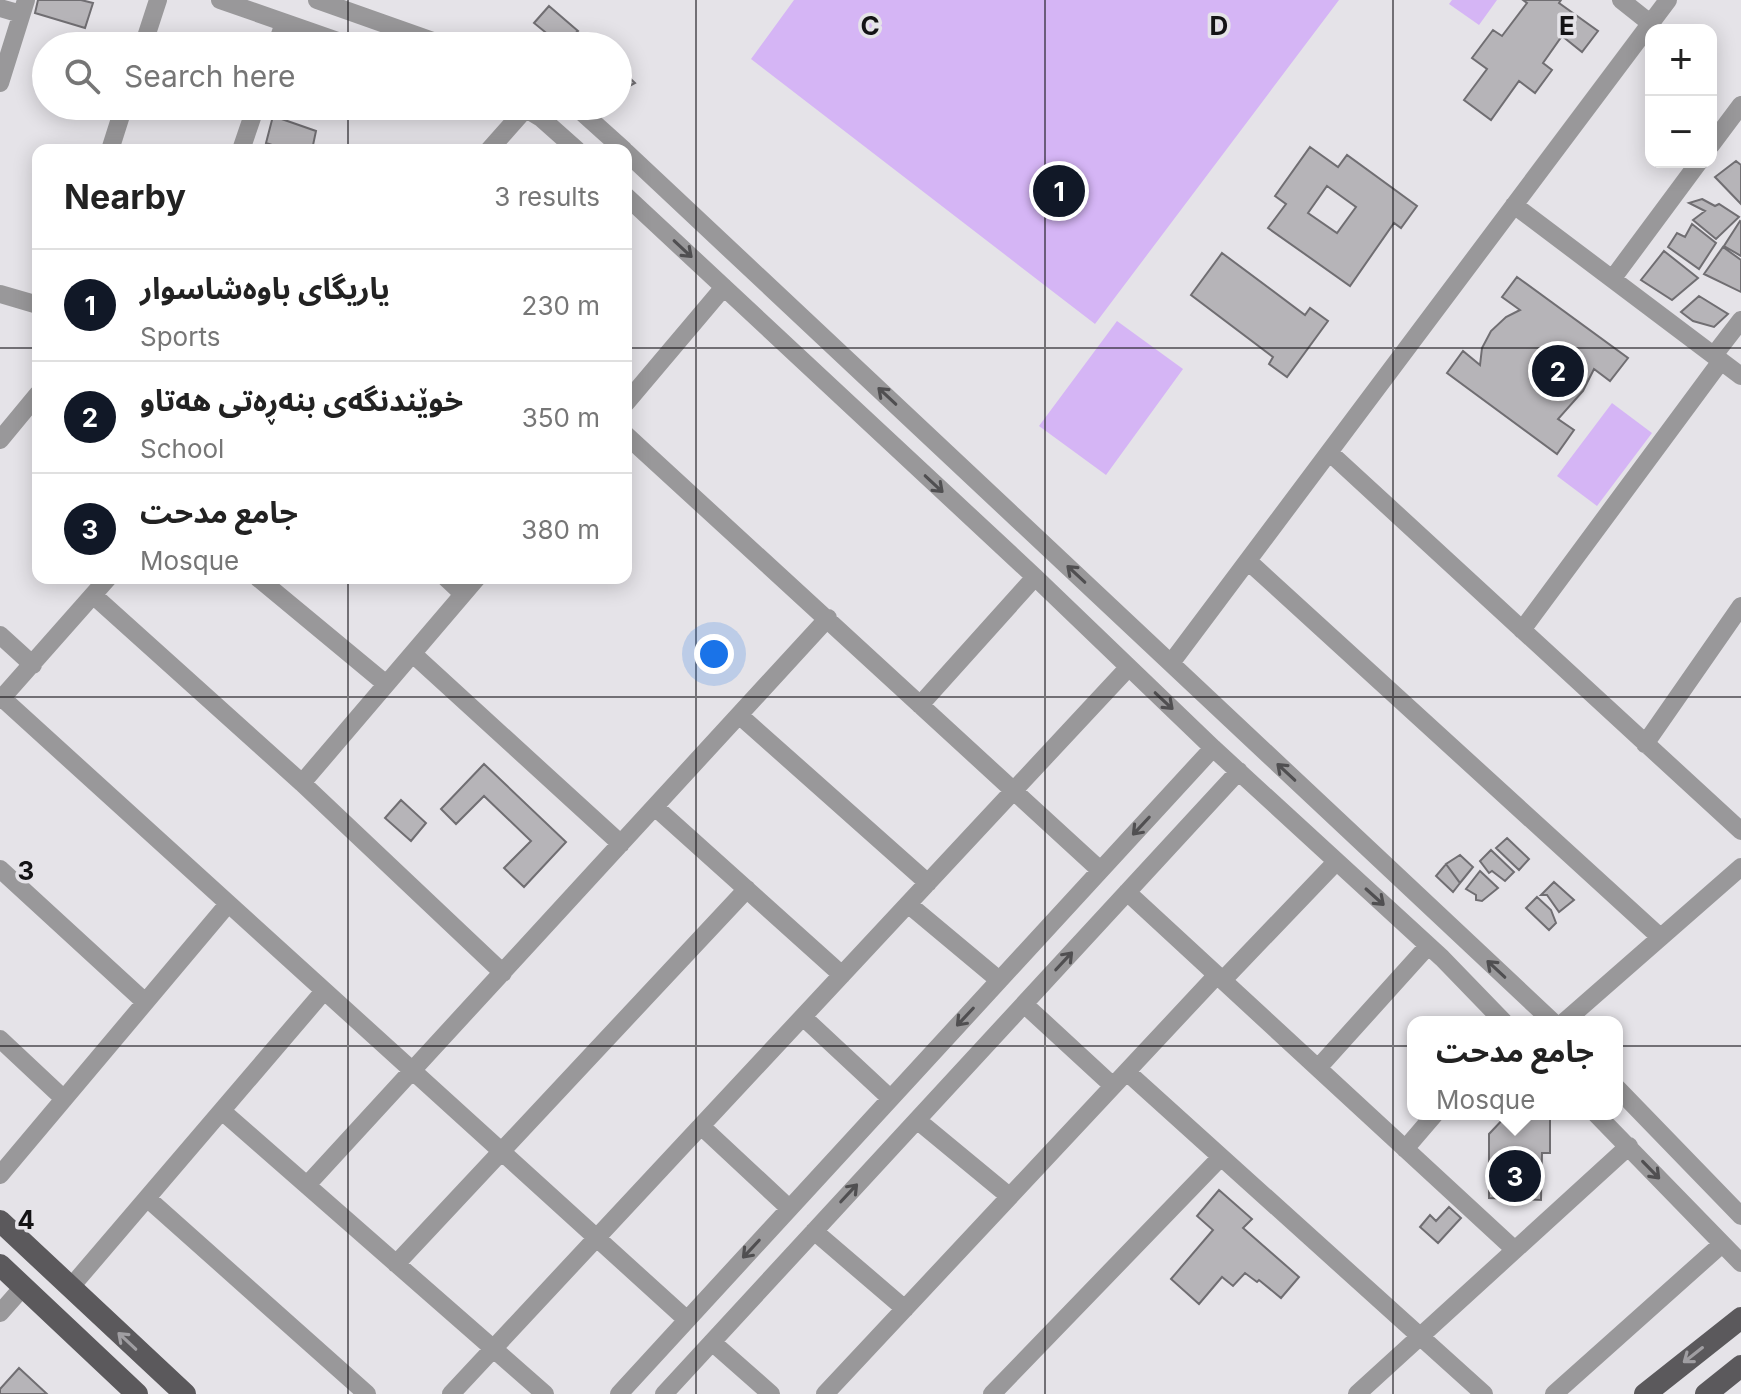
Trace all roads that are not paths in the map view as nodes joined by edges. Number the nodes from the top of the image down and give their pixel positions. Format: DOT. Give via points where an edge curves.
graph roads {
  1 [pos="158,0"];
  2 [pos="220,0"];
  3 [pos="317,0"];
  4 [pos="1621,0"];
  5 [pos="1668,0"];
  6 [pos="24,7"];
  7 [pos="360,7"];
  8 [pos="0,8"];
  9 [pos="284,23"];
  10 [pos="1650,23"];
  11 [pos="148,32"];
  12 [pos="281,32"];
  13 [pos="311,32"];
  14 [pos="416,32"];
  15 [pos="0,83"];
  16 [pos="1741,105"];
  17 [pos="120,120"];
  18 [pos="251,120"];
  19 [pos="514,120"];
  20 [pos="543,120"];
  21 [pos="591,120"];
  22 [pos="1717,137"];
  23 [pos="112,144"];
  24 [pos="243,144"];
  25 [pos="494,144"];
  26 [pos="571,144"];
  27 [pos="617,144"];
  28 [pos="632,158"];
  29 [pos="1695,168"];
  30 [pos="632,203"];
  31 [pos="1514,205"];
  32 [pos="1613,278"];
  33 [pos="724,287"];
  34 [pos="0,294"];
  35 [pos="32,303"];
  36 [pos="1741,320"];
  37 [pos="1717,358"];
  38 [pos="1741,376"];
  39 [pos="632,396"];
  40 [pos="32,401"];
  41 [pos="0,440"];
  42 [pos="632,440"];
  43 [pos="1329,452"];
  44 [pos="1248,561"];
  45 [pos="1035,577"];
  46 [pos="103,584"];
  47 [pos="265,584"];
  48 [pos="452,584"];
  49 [pos="472,584"];
  50 [pos="463,594"];
  51 [pos="93,595"];
  52 [pos="1741,606"];
  53 [pos="1114,609"];
  54 [pos="828,618"];
  55 [pos="1522,630"];
  56 [pos="1092,631"];
  57 [pos="0,635"];
  58 [pos="413,654"];
  59 [pos="1171,663"];
  60 [pos="33,665"];
  61 [pos="1128,668"];
  62 [pos="386,684"];
  63 [pos="1,699"];
  64 [pos="920,705"];
  65 [pos="739,715"];
  66 [pos="1645,744"];
  67 [pos="1213,748"];
  68 [pos="1239,771"];
  69 [pos="302,783"];
  70 [pos="1177,787"];
  71 [pos="1014,790"];
  72 [pos="1314,798"];
  73 [pos="655,807"];
  74 [pos="1202,811"];
  75 [pos="1294,821"];
  76 [pos="1741,831"];
  77 [pos="621,844"];
  78 [pos="1336,862"];
  79 [pos="1741,867"];
  80 [pos="0,869"];
  81 [pos="1100,870"];
  82 [pos="928,883"];
  83 [pos="747,889"];
  84 [pos="1127,892"];
  85 [pos="228,904"];
  86 [pos="908,904"];
  87 [pos="1660,937"];
  88 [pos="1428,946"];
  89 [pos="503,973"];
  90 [pos="842,975"];
  91 [pos="1220,978"];
  92 [pos="999,980"];
  93 [pos="324,991"];
  94 [pos="145,1002"];
  95 [pos="1024,1004"];
  96 [pos="1498,1016"];
  97 [pos="1547,1016"];
  98 [pos="1571,1016"];
  99 [pos="803,1017"];
  100 [pos="0,1039"];
  101 [pos="1318,1068"];
  102 [pos="413,1072"];
  103 [pos="1127,1072"];
  104 [pos="1113,1086"];
  105 [pos="1623,1094"];
  106 [pos="890,1098"];
  107 [pos="64,1099"];
  108 [pos="222,1111"];
  109 [pos="917,1120"];
  110 [pos="1430,1120"];
  111 [pos="1602,1120"];
  112 [pos="701,1126"];
  113 [pos="1629,1146"];
  114 [pos="1405,1149"];
  115 [pos="500,1151"];
  116 [pos="1221,1157"];
  117 [pos="0,1175"];
  118 [pos="307,1185"];
  119 [pos="1009,1196"];
  120 [pos="147,1198"];
  121 [pos="789,1208"];
  122 [pos="1741,1216"];
  123 [pos="0,1221"];
  124 [pos="814,1231"];
  125 [pos="596,1238"];
  126 [pos="1722,1244"];
  127 [pos="1515,1250"];
  128 [pos="1741,1263"];
  129 [pos="396,1264"];
  130 [pos="0,1265"];
  131 [pos="23,1287"];
  132 [pos="70,1288"];
  133 [pos="905,1309"];
  134 [pos="0,1313"];
  135 [pos="1741,1318"];
  136 [pos="686,1319"];
  137 [pos="1420,1336"];
  138 [pos="712,1342"];
  139 [pos="493,1349"];
  140 [pos="1741,1366"];
  141 [pos="137,1394"];
  142 [pos="185,1394"];
  143 [pos="367,1394"];
  144 [pos="451,1394"];
  145 [pos="545,1394"];
  146 [pos="619,1394"];
  147 [pos="664,1394"];
  148 [pos="771,1394"];
  149 [pos="825,1394"];
  150 [pos="992,1394"];
  151 [pos="1357,1394"];
  152 [pos="1484,1394"];
  153 [pos="1554,1394"];
  154 [pos="1645,1394"];
  155 [pos="1706,1394"];
  1 -- 11 [label="street"];
  2 -- 9 [label="street"];
  3 -- 7 [label="street"];
  4 -- 10 [label="street"];
  5 -- 10 [label="street"];
  6 -- 8 [label="street"];
  6 -- 15 [label="street"];
  7 -- 14 [label="street"];
  9 -- 12 [label="street"];
  9 -- 13 [label="street"];
  10 -- 31 [label="street"];
  16 -- 22 [label="street"];
  17 -- 23 [label="street"];
  18 -- 24 [label="street"];
  19 -- 25 [label="street"];
  20 -- 26 [label="street"];
  21 -- 27 [label="street"];
  53 -- 28 [label="street, one-way"];
  29 -- 32 [label="street"];
  30 -- 33 [label="street, one-way"];
  31 -- 32 [label="street"];
  31 -- 43 [label="street"];
  32 -- 37 [label="street"];
  33 -- 39 [label="street"];
  33 -- 45 [label="street, one-way"];
  34 -- 35 [label="street"];
  36 -- 37 [label="street"];
  37 -- 38 [label="street"];
  37 -- 55 [label="street"];
  40 -- 41 [label="street"];
  42 -- 54 [label="street"];
  43 -- 44 [label="street"];
  43 -- 55 [label="street"];
  44 -- 59 [label="street"];
  44 -- 87 [label="street"];
  45 -- 56 [label="street"];
  45 -- 64 [label="street"];
  46 -- 51 [label="street"];
  47 -- 62 [label="street"];
  48 -- 50 [label="street"];
  49 -- 50 [label="street"];
  50 -- 58 [label="street"];
  51 -- 60 [label="street"];
  51 -- 69 [label="street"];
  52 -- 66 [label="street"];
  53 -- 56 [label="street"];
  53 -- 59 [label="street"];
  54 -- 64 [label="street"];
  54 -- 65 [label="street"];
  55 -- 66 [label="street"];
  56 -- 61 [label="street"];
  57 -- 60 [label="street"];
  58 -- 62 [label="street"];
  58 -- 77 [label="street"];
  72 -- 59 [label="street, one-way"];
  60 -- 63 [label="street"];
  61 -- 67 [label="street, one-way"];
  61 -- 71 [label="street"];
  62 -- 69 [label="street"];
  63 -- 85 [label="street"];
  64 -- 71 [label="street"];
  65 -- 73 [label="street"];
  65 -- 82 [label="street"];
  66 -- 76 [label="street"];
  67 -- 68 [label="street"];
  67 -- 70 [label="street"];
  68 -- 74 [label="street"];
  68 -- 75 [label="street"];
  69 -- 89 [label="street"];
  70 -- 74 [label="street"];
  70 -- 81 [label="street, one-way"];
  71 -- 81 [label="street"];
  71 -- 82 [label="street"];
  72 -- 75 [label="street"];
  97 -- 72 [label="street, one-way"];
  73 -- 77 [label="street"];
  73 -- 83 [label="street"];
  74 -- 84 [label="street"];
  75 -- 78 [label="street"];
  77 -- 89 [label="street"];
  78 -- 88 [label="street, one-way"];
  78 -- 91 [label="street"];
  79 -- 87 [label="street"];
  80 -- 94 [label="street"];
  81 -- 92 [label="street"];
  82 -- 86 [label="street"];
  83 -- 90 [label="street"];
  83 -- 115 [label="street"];
  84 -- 91 [label="street"];
  95 -- 84 [label="street, one-way"];
  85 -- 93 [label="street"];
  85 -- 94 [label="street"];
  86 -- 90 [label="street"];
  86 -- 92 [label="street"];
  87 -- 98 [label="street"];
  88 -- 96 [label="street"];
  88 -- 101 [label="street"];
  89 -- 102 [label="street"];
  90 -- 99 [label="street"];
  91 -- 101 [label="street"];
  91 -- 103 [label="street"];
  92 -- 106 [label="street, one-way"];
  93 -- 102 [label="street"];
  93 -- 108 [label="street"];
  94 -- 107 [label="street"];
  95 -- 104 [label="street"];
  95 -- 109 [label="street"];
  99 -- 106 [label="street"];
  99 -- 112 [label="street"];
  100 -- 107 [label="street"];
  101 -- 114 [label="street"];
  102 -- 115 [label="street"];
  102 -- 118 [label="street"];
  103 -- 104 [label="street"];
  103 -- 116 [label="street"];
  104 -- 119 [label="street"];
  105 -- 122 [label="street"];
  106 -- 121 [label="street"];
  107 -- 117 [label="street"];
  108 -- 118 [label="street"];
  108 -- 120 [label="street"];
  109 -- 119 [label="street"];
  124 -- 109 [label="street, one-way"];
  110 -- 114 [label="street"];
  111 -- 113 [label="street"];
  112 -- 121 [label="street"];
  112 -- 125 [label="street"];
  113 -- 126 [label="street, one-way"];
  113 -- 127 [label="street"];
  114 -- 127 [label="street"];
  115 -- 125 [label="street"];
  115 -- 129 [label="street"];
  116 -- 137 [label="street"];
  116 -- 150 [label="street"];
  118 -- 129 [label="street"];
  119 -- 133 [label="street"];
  120 -- 132 [label="street"];
  120 -- 143 [label="street"];
  121 -- 136 [label="street, one-way"];
  123 -- 132 [label="main road"];
  124 -- 133 [label="street"];
  124 -- 138 [label="street"];
  125 -- 136 [label="street"];
  125 -- 139 [label="street"];
  126 -- 128 [label="street"];
  126 -- 153 [label="street"];
  127 -- 137 [label="street"];
  129 -- 139 [label="street"];
  130 -- 131 [label="main road"];
  131 -- 134 [label="street"];
  131 -- 141 [label="main road"];
  142 -- 132 [label="main road, one-way"];
  133 -- 149 [label="street"];
  135 -- 154 [label="main road, one-way"];
  136 -- 146 [label="street"];
  137 -- 151 [label="street"];
  137 -- 152 [label="street"];
  138 -- 147 [label="street"];
  138 -- 148 [label="street"];
  139 -- 144 [label="street"];
  139 -- 145 [label="street"];
  140 -- 155 [label="main road"];
}
